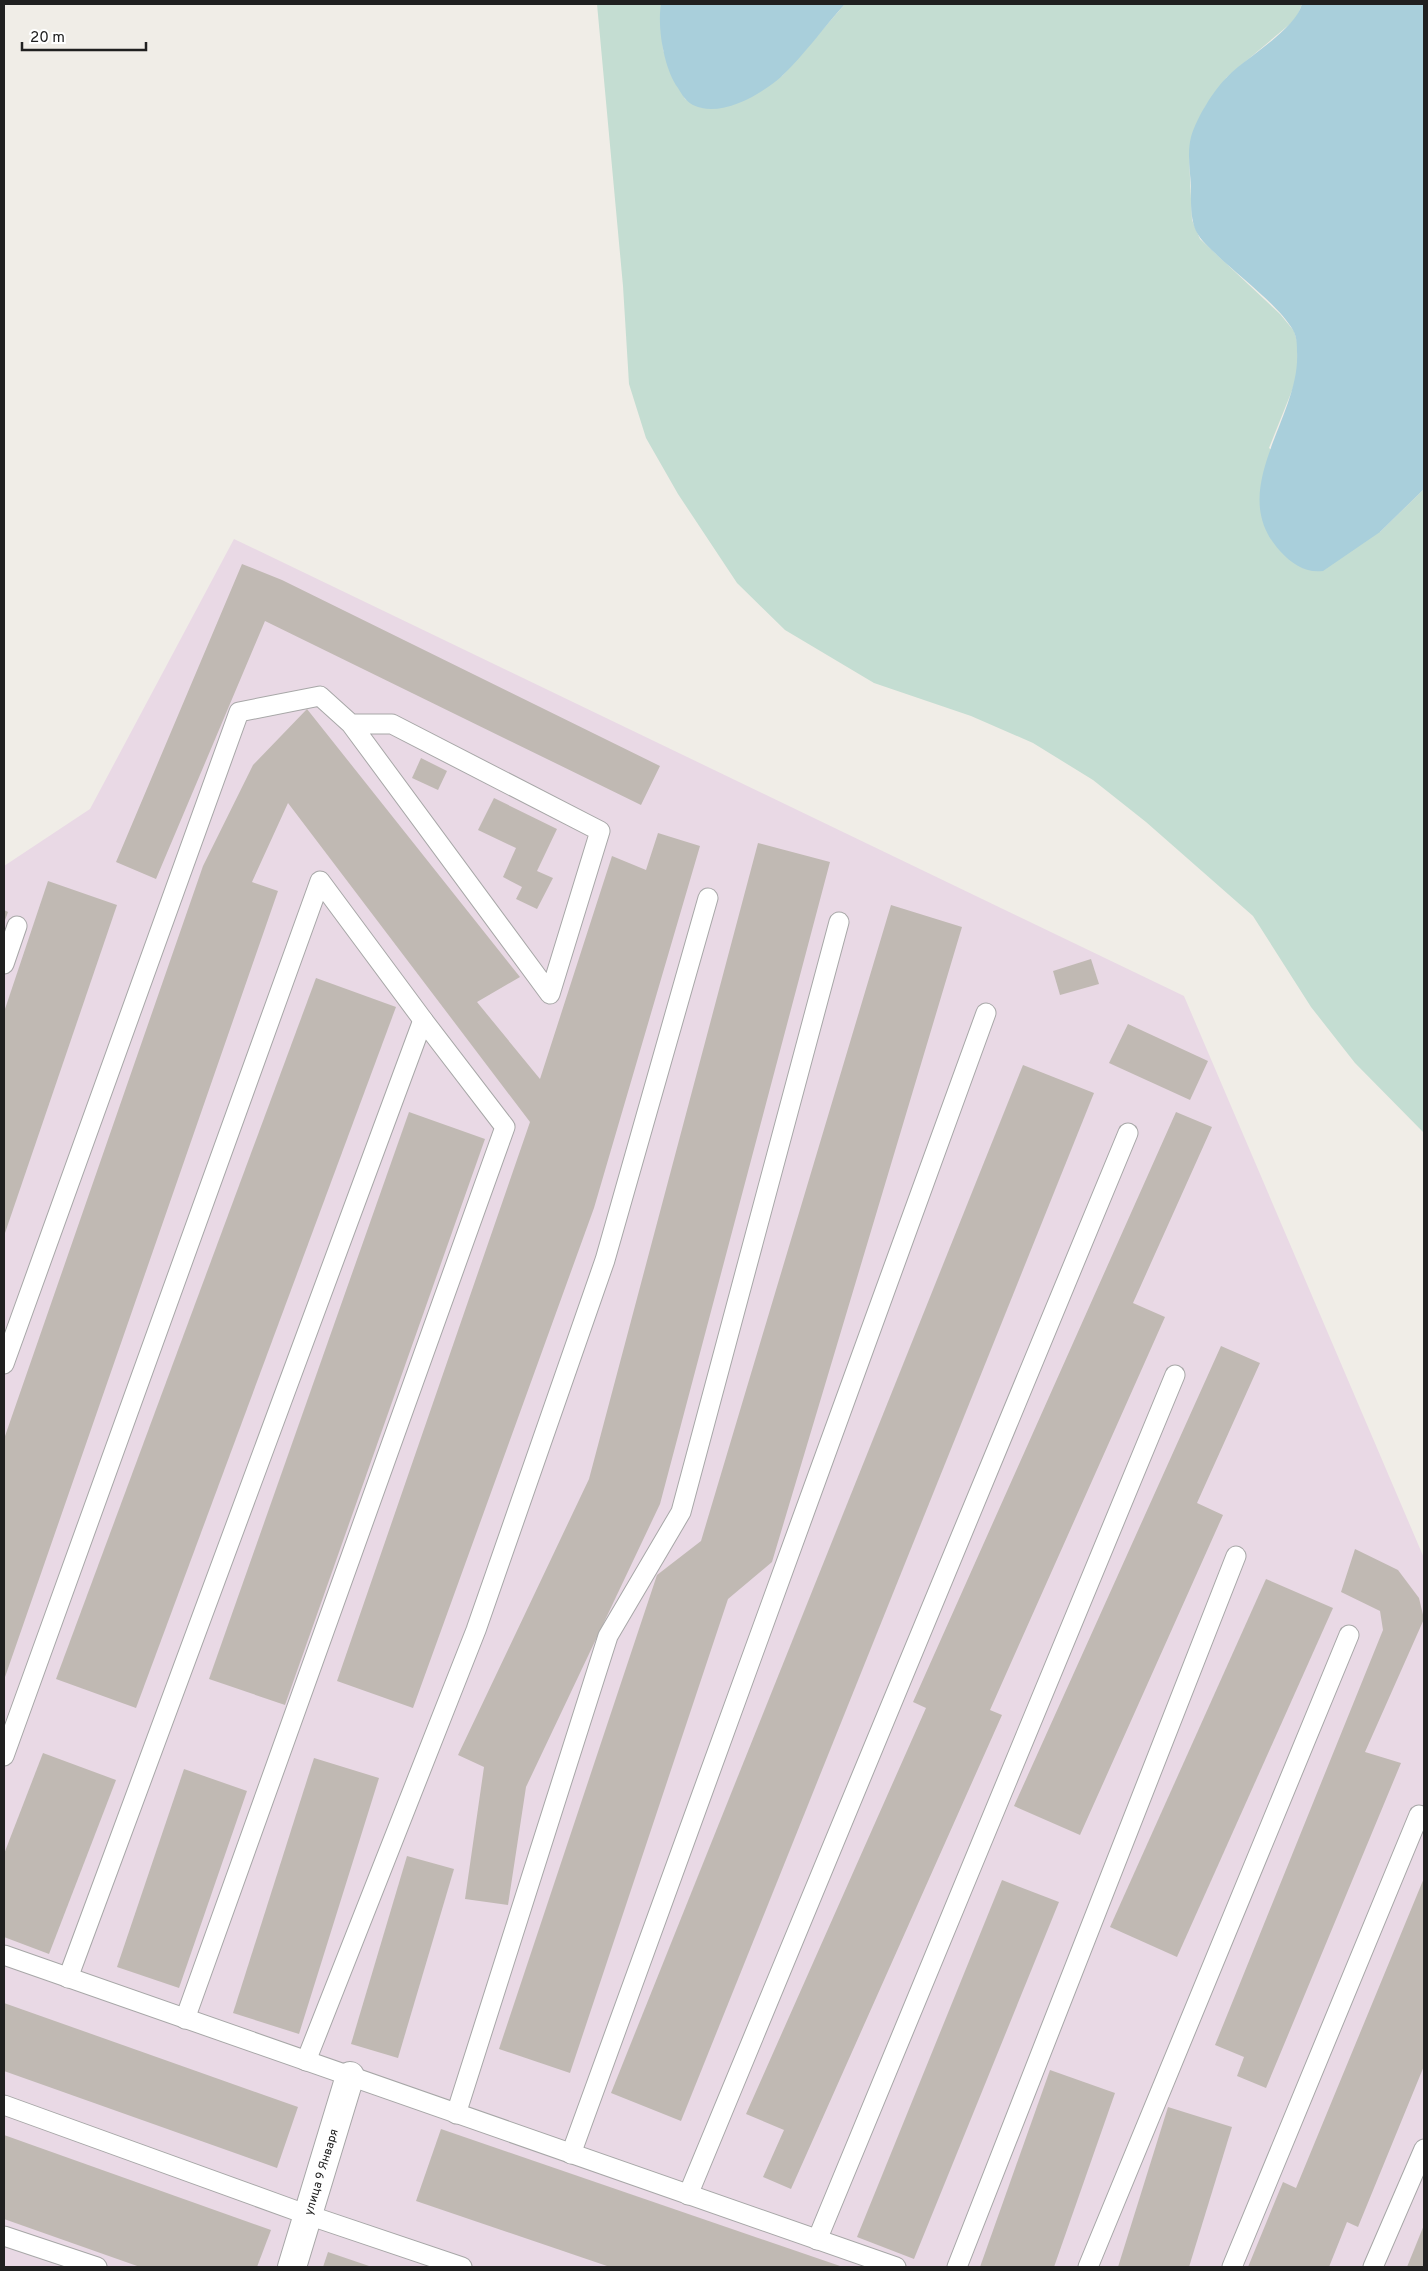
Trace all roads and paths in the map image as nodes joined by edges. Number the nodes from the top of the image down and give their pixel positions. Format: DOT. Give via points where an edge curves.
graph roads {
  1 [pos="350,724"];
  2 [pos="708,898"];
  3 [pos="839,922"];
  4 [pos="17,926"];
  5 [pos="4,964"];
  6 [pos="986,1013"];
  7 [pos="423,1020"];
  8 [pos="1128,1133"];
  9 [pos="4,1364"];
  10 [pos="1174,1376"];
  11 [pos="1236,1556"];
  12 [pos="1349,1635"];
  13 [pos="4,1756"];
  14 [pos="1420,1815"];
  15 [pos="4,1955"];
  16 [pos="68,1978"];
  17 [pos="185,2019"];
  18 [pos="306,2061"];
  19 [pos="350,2076"];
  20 [pos="4,2105"];
  21 [pos="456,2114"];
  22 [pos="1424,2149"];
  23 [pos="571,2154"];
  24 [pos="688,2195"];
  25 [pos="308,2214"];
  26 [pos="4,2236"];
  27 [pos="816,2240"];
  28 [pos="97,2267"];
  29 [pos="292,2267"];
  30 [pos="462,2267"];
  31 [pos="896,2267"];
  32 [pos="957,2267"];
  33 [pos="1088,2267"];
  34 [pos="1232,2267"];
  35 [pos="1374,2267"];
  1 -- 1 [label="lane" via="392,724 600,831 550,994"];
  1 -- 9 [label="lane" via="320,696 239,712"];
  2 -- 18 [label="lane" via="598,1278 476,1630"];
  3 -- 21 [label="lane" via="681,1512 608,1636"];
  4 -- 5 [label="lane"];
  6 -- 23 [label="lane"];
  7 -- 13 [label="lane" via="320,881"];
  7 -- 16 [label="lane"];
  7 -- 17 [label="lane" via="506,1127"];
  8 -- 24 [label="lane"];
  10 -- 27 [label="lane"];
  11 -- 32 [label="lane"];
  12 -- 33 [label="lane"];
  14 -- 34 [label="lane"];
  15 -- 16 [label="lane"];
  16 -- 17 [label="lane"];
  17 -- 18 [label="lane"];
  18 -- 19 [label="lane"];
  19 -- 21 [label="lane"];
  19 -- 25 [label="street, улица 9 Января"];
  20 -- 25 [label="lane"];
  21 -- 23 [label="lane"];
  22 -- 35 [label="lane"];
  23 -- 24 [label="lane"];
  24 -- 27 [label="lane"];
  25 -- 29 [label="street, улица 9 Января"];
  25 -- 30 [label="lane"];
  26 -- 28 [label="lane"];
  27 -- 31 [label="lane"];
}
